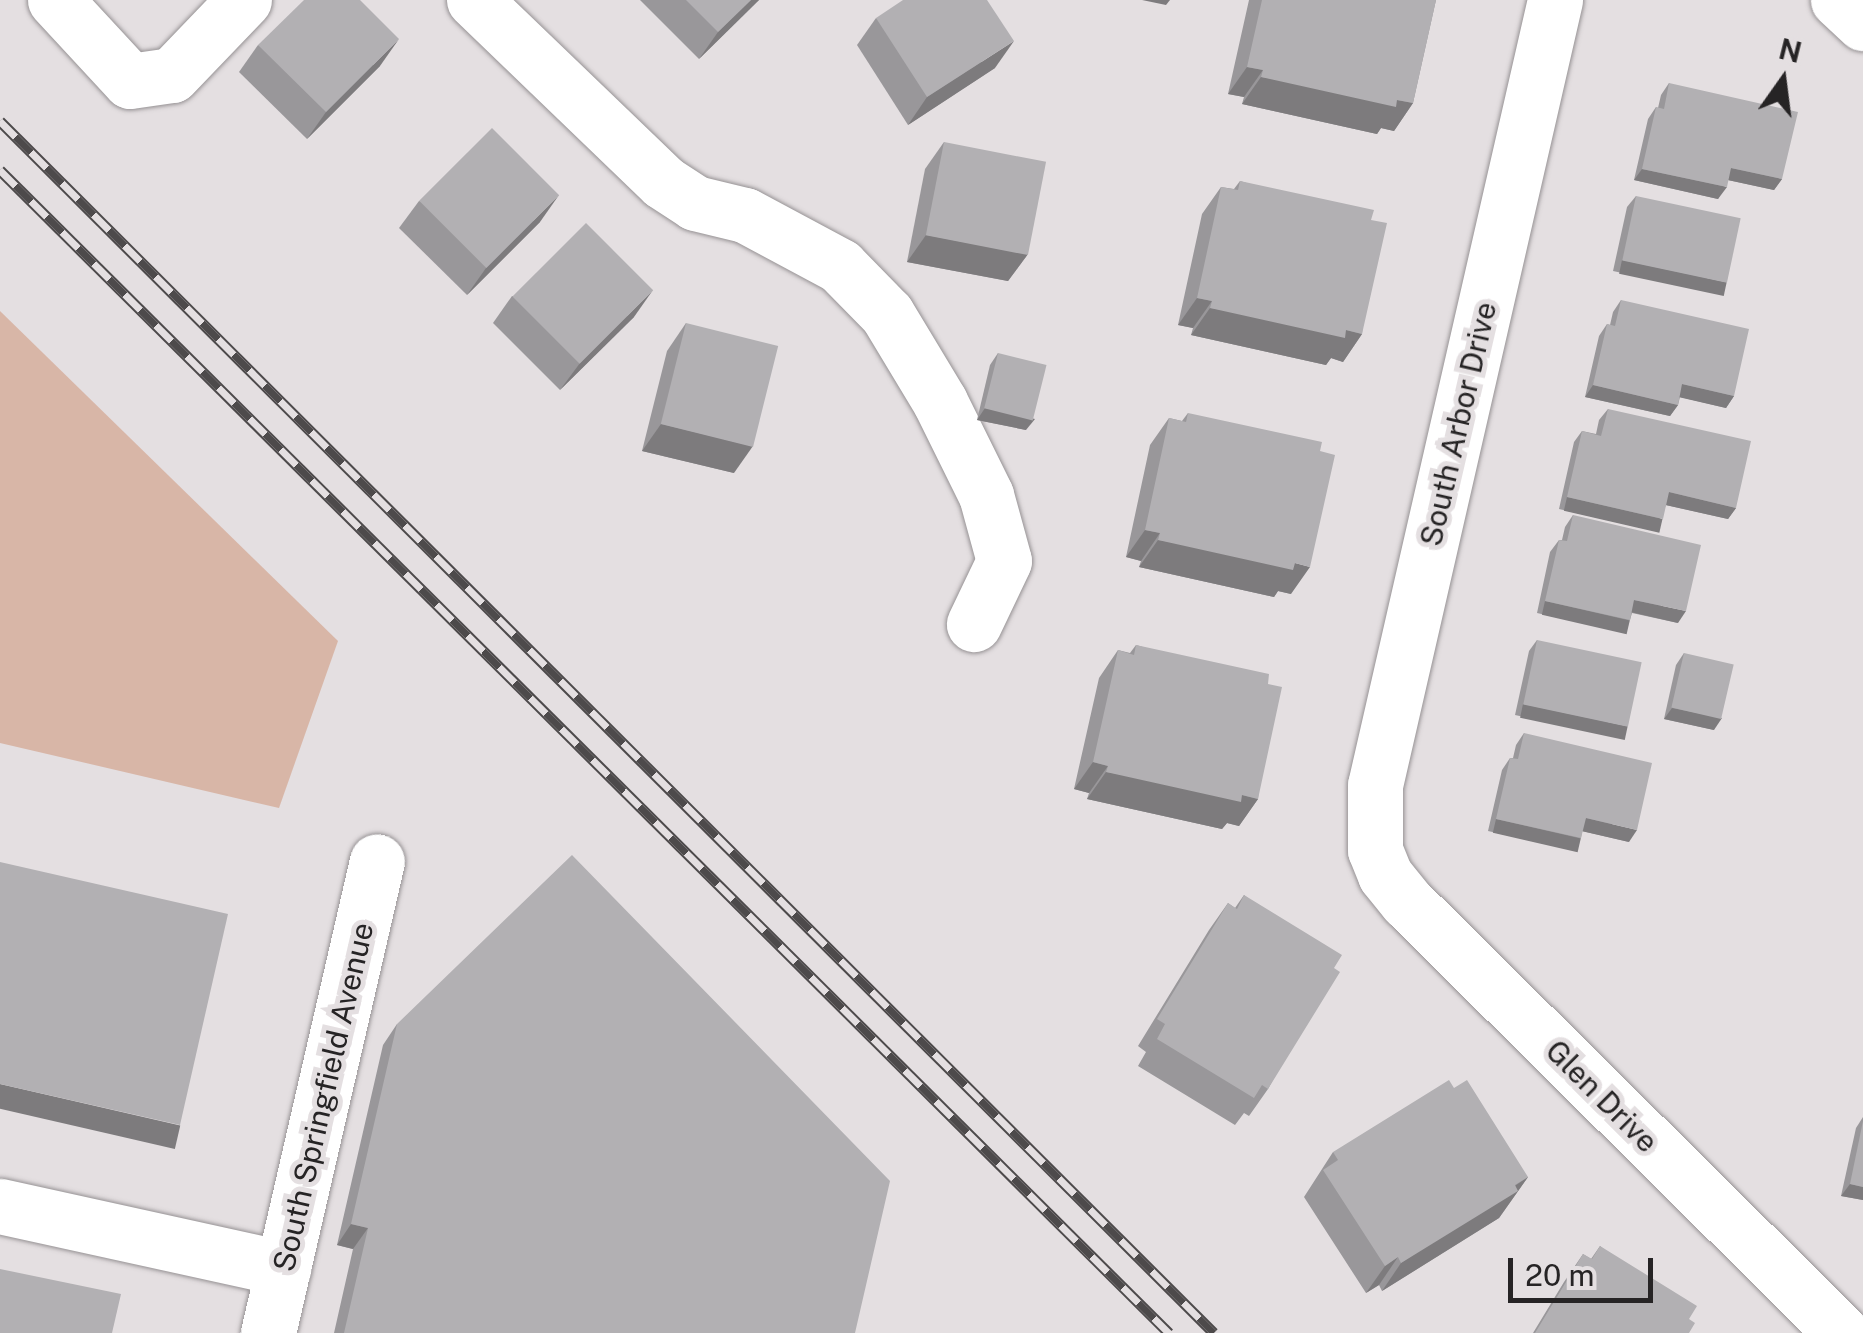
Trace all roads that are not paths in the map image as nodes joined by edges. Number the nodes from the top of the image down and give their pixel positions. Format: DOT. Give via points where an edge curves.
graph roads {
  1 [pos="54,0"];
  2 [pos="244,0"];
  3 [pos="1555,0"];
  4 [pos="1838,0"];
  5 [pos="478,1"];
  6 [pos="1863,23"];
  7 [pos="974,624"];
  8 [pos="1375,850"];
  9 [pos="378,861"];
  10 [pos="0,1206"];
  11 [pos="283,1268"];
  12 [pos="268,1333"];
  13 [pos="1842,1333"];
  1 -- 2 [label="street" via="130,81 172,74"];
  3 -- 8 [label="street, South Arbor Drive" via="1375,785"];
  4 -- 6 [label="street"];
  5 -- 7 [label="street" via="663,182 696,202 746,215 840,266 887,314 986,495 1004,560"];
  8 -- 13 [label="street, Glen Drive" via="1407,902"];
  9 -- 11 [label="street, South Springfield Avenue"];
  10 -- 11 [label="street"];
  11 -- 12 [label="street, South Springfield Avenue"];
}
